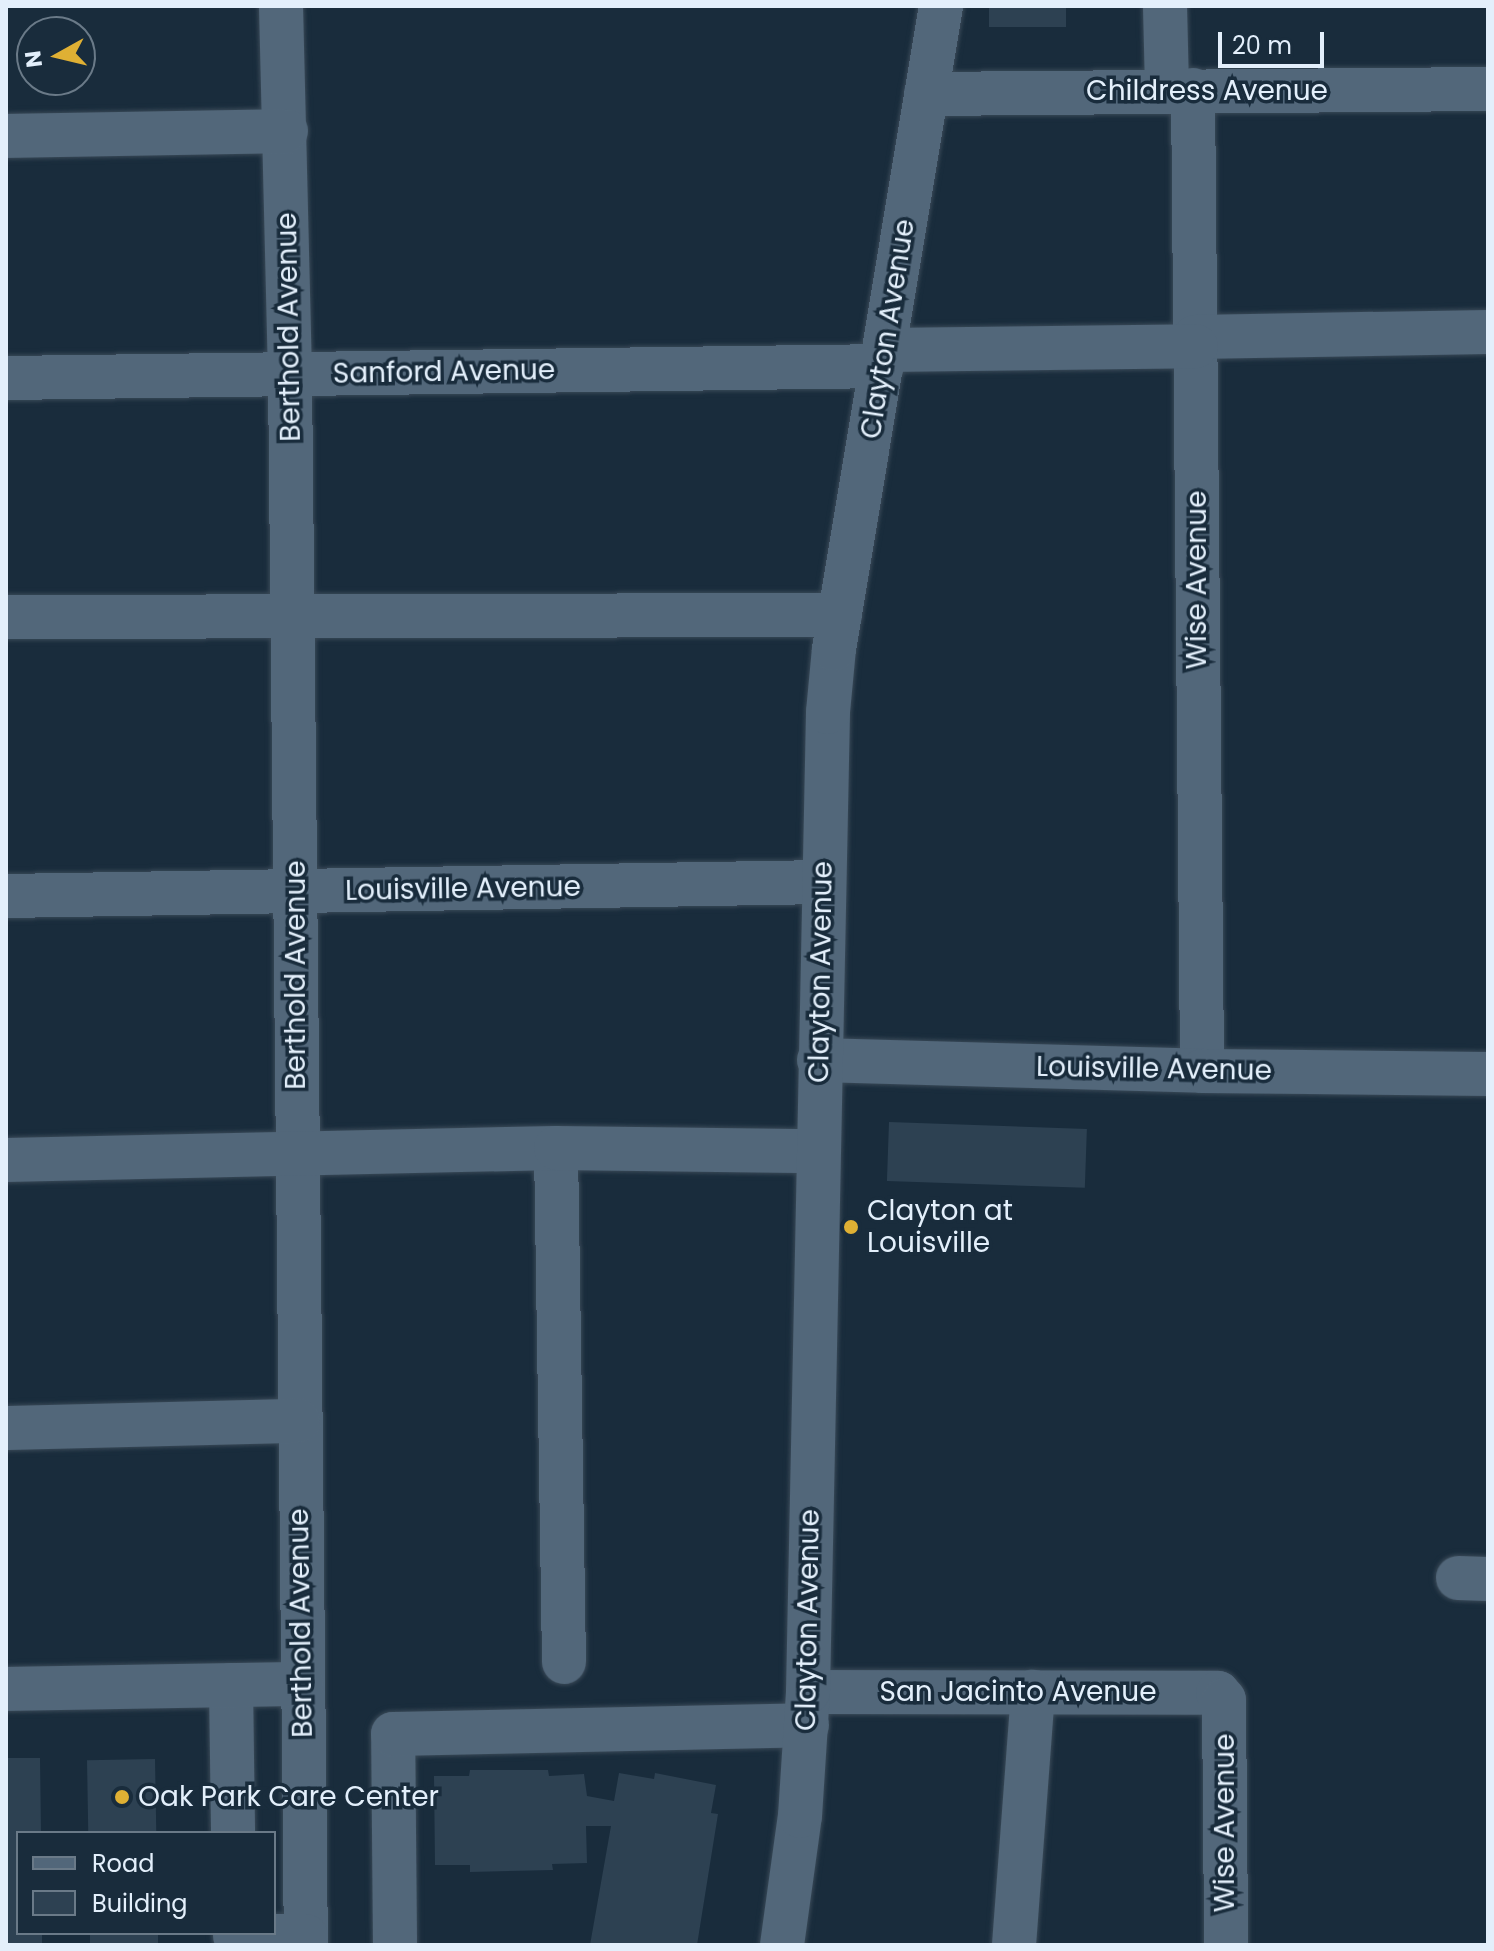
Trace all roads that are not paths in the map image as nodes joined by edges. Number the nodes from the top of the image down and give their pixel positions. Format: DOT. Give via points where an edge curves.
graph roads {
  1 [pos="281,6"];
  2 [pos="941,6"];
  3 [pos="1165,6"];
  4 [pos="1488,89"];
  5 [pos="1180,90"];
  6 [pos="926,94"];
  7 [pos="286,131"];
  8 [pos="6,136"];
  9 [pos="1488,332"];
  10 [pos="1196,341"];
  11 [pos="883,358"];
  12 [pos="290,374"];
  13 [pos="6,378"];
  14 [pos="840,615"];
  15 [pos="293,616"];
  16 [pos="6,617"];
  17 [pos="823,882"];
  18 [pos="295,892"];
  19 [pos="6,896"];
  20 [pos="819,1060"];
  21 [pos="1202,1071"];
  22 [pos="1488,1074"];
  23 [pos="556,1148"];
  24 [pos="818,1151"];
  25 [pos="297,1154"];
  26 [pos="6,1160"];
  27 [pos="298,1421"];
  28 [pos="6,1428"];
  29 [pos="564,1662"];
  30 [pos="302,1684"];
  31 [pos="231,1685"];
  32 [pos="6,1689"];
  33 [pos="1033,1692"];
  34 [pos="1224,1700"];
  35 [pos="807,1709"];
  36 [pos="233,1831"];
  37 [pos="235,1938"];
  38 [pos="306,1941"];
  39 [pos="395,1945"];
  40 [pos="782,1945"];
  41 [pos="1014,1945"];
  42 [pos="1226,1945"];
  1 -- 7 [label="street, Berthold Avenue"];
  2 -- 6 [label="street, Clayton Avenue"];
  3 -- 5 [label="street, Wise Avenue"];
  4 -- 5 [label="street, Childress Avenue"];
  5 -- 6 [label="street, Childress Avenue"];
  5 -- 10 [label="street, Wise Avenue"];
  6 -- 11 [label="street, Clayton Avenue"];
  7 -- 8 [label="street"];
  7 -- 12 [label="street, Berthold Avenue"];
  9 -- 10 [label="street, Sanford Avenue"];
  10 -- 11 [label="street, Sanford Avenue"];
  10 -- 21 [label="street, Wise Avenue"];
  11 -- 12 [label="street, Sanford Avenue"];
  11 -- 14 [label="street, Clayton Avenue"];
  12 -- 13 [label="street, Sanford Avenue"];
  12 -- 15 [label="street, Berthold Avenue"];
  14 -- 15 [label="street"];
  14 -- 17 [label="street, Clayton Avenue" via="828,712"];
  15 -- 16 [label="street"];
  15 -- 18 [label="street, Berthold Avenue"];
  17 -- 18 [label="street, Louisville Avenue"];
  17 -- 20 [label="street, Clayton Avenue"];
  18 -- 19 [label="street, Louisville Avenue"];
  18 -- 25 [label="street, Berthold Avenue"];
  20 -- 21 [label="street, Louisville Avenue"];
  20 -- 24 [label="street, Clayton Avenue"];
  21 -- 22 [label="street, Louisville Avenue"];
  23 -- 24 [label="street"];
  23 -- 25 [label="street"];
  23 -- 29 [label="street"];
  24 -- 35 [label="street, Clayton Avenue"];
  25 -- 26 [label="street"];
  25 -- 27 [label="street, Berthold Avenue"];
  27 -- 28 [label="street"];
  27 -- 30 [label="street, Berthold Avenue"];
  30 -- 31 [label="street"];
  30 -- 38 [label="street, Berthold Avenue"];
  31 -- 32 [label="street"];
  31 -- 36 [label="street"];
  33 -- 34 [label="street, San Jacinto Avenue" via="1206,1691"];
  33 -- 35 [label="street, San Jacinto Avenue"];
  33 -- 41 [label="street"];
  34 -- 42 [label="street, Wise Avenue"];
  35 -- 39 [label="street, San Jacinto Avenue" via="393,1734"];
  35 -- 40 [label="street, Clayton Avenue" via="800,1816"];
  37 -- 38 [label="street"];
}
